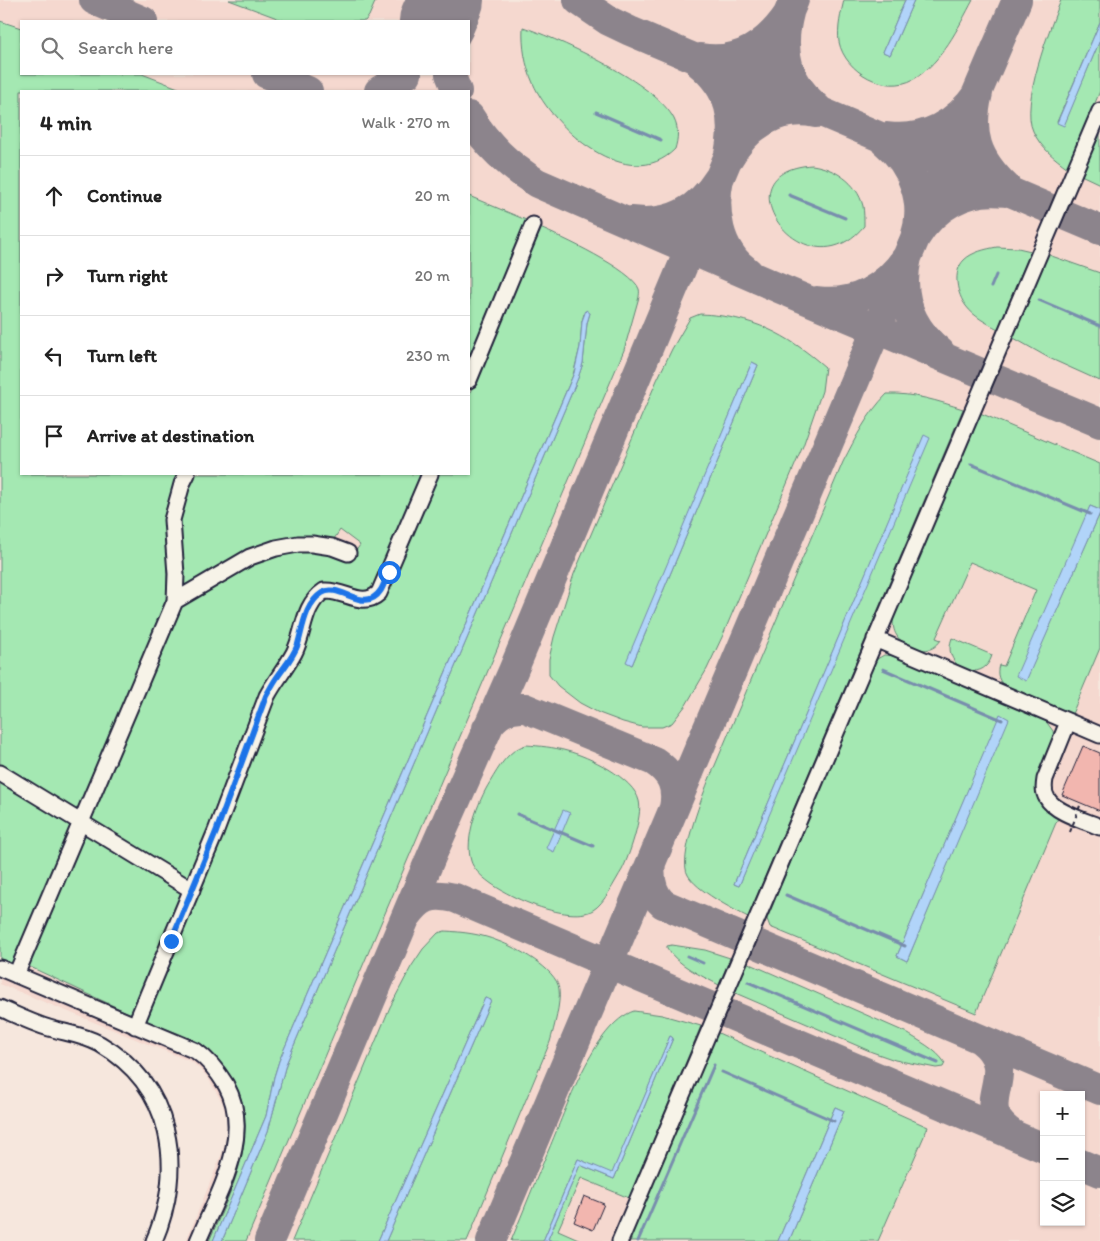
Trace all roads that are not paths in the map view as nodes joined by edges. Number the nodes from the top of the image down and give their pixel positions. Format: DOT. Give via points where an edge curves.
graph roads {
  1 [pos="1100,111"];
  2 [pos="533,225"];
  3 [pos="470,378"];
  4 [pos="186,475"];
  5 [pos="430,475"];
  6 [pos="348,554"];
  7 [pos="175,601"];
  8 [pos="875,639"];
  9 [pos="1068,722"];
  10 [pos="1100,735"];
  11 [pos="0,773"];
  12 [pos="81,824"];
  13 [pos="1100,827"];
  14 [pos="192,890"];
  15 [pos="0,968"];
  16 [pos="16,975"];
  17 [pos="0,1008"];
  18 [pos="135,1026"];
  19 [pos="154,1241"];
  20 [pos="198,1241"];
  21 [pos="620,1241"];
  1 -- 8 [label="lane"];
  2 -- 3 [label="lane"];
  4 -- 7 [label="lane" via="172,520"];
  5 -- 14 [label="lane" via="379,593 365,600 336,591 324,591 310,606 295,652 266,696"];
  6 -- 7 [label="lane" via="312,544 276,548 250,558"];
  7 -- 12 [label="lane"];
  8 -- 9 [label="lane"];
  8 -- 21 [label="lane"];
  9 -- 10 [label="lane"];
  9 -- 13 [label="lane" via="1045,779 1046,798 1059,809"];
  11 -- 12 [label="lane"];
  12 -- 14 [label="lane"];
  12 -- 16 [label="lane"];
  14 -- 18 [label="lane"];
  15 -- 16 [label="lane"];
  16 -- 18 [label="lane"];
  17 -- 19 [label="lane" via="34,1023 101,1044 125,1063 145,1086 164,1124 171,1157 167,1199"];
  18 -- 20 [label="lane" via="204,1056 224,1081 234,1103 237,1125 233,1156"];
}
